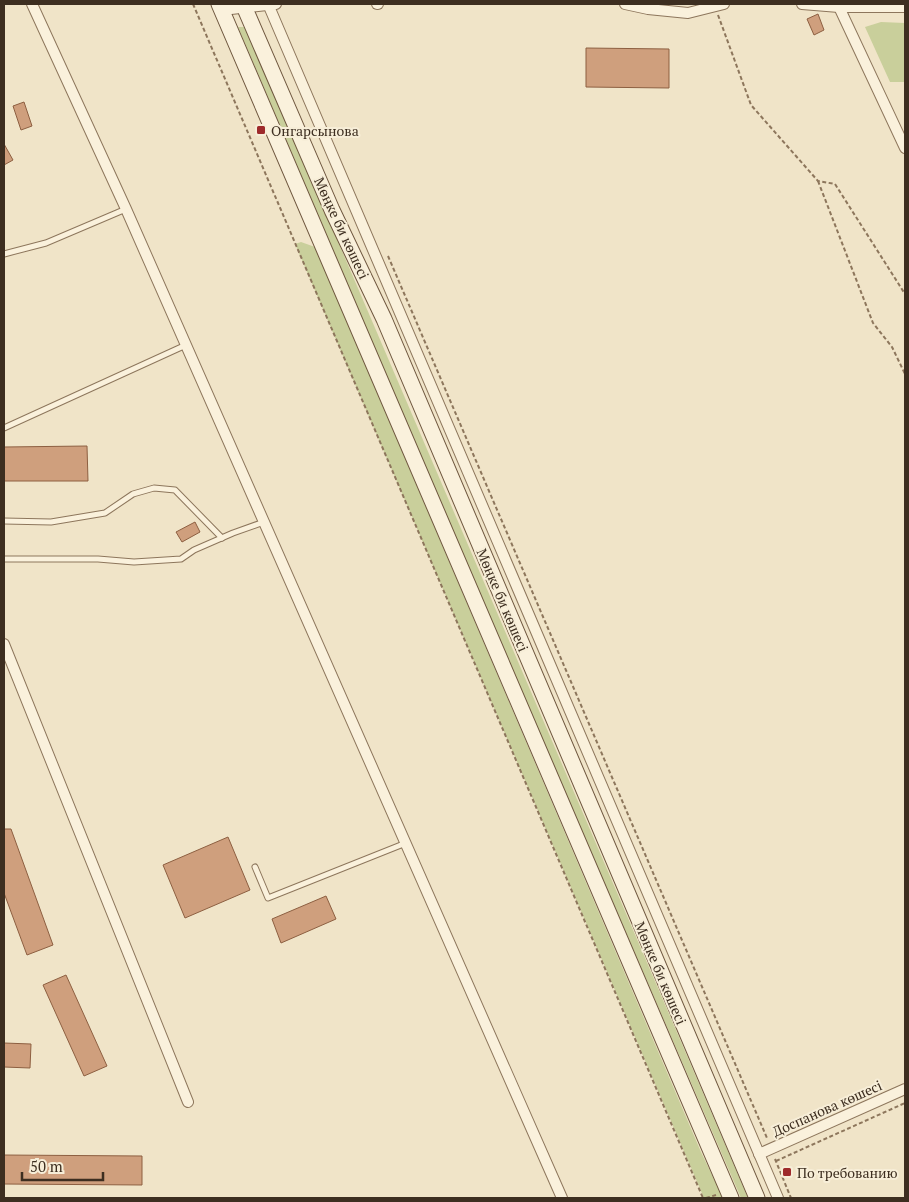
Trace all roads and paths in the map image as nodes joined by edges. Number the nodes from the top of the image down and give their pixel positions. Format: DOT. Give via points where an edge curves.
graph roads {
  1 [pos="32,4"];
  2 [pos="192,4"];
  3 [pos="272,4"];
  4 [pos="625,4"];
  5 [pos="802,4"];
  6 [pos="244,5"];
  7 [pos="719,5"];
  8 [pos="839,6"];
  9 [pos="221,7"];
  10 [pos="905,8"];
  11 [pos="905,148"];
  12 [pos="818,181"];
  13 [pos="126,210"];
  14 [pos="386,252"];
  15 [pos="4,254"];
  16 [pos="905,294"];
  17 [pos="186,345"];
  18 [pos="905,374"];
  19 [pos="4,428"];
  20 [pos="4,521"];
  21 [pos="264,522"];
  22 [pos="222,538"];
  23 [pos="4,559"];
  24 [pos="4,644"];
  25 [pos="406,843"];
  26 [pos="255,867"];
  27 [pos="905,1088"];
  28 [pos="188,1102"];
  29 [pos="905,1103"];
  30 [pos="771,1148"];
  31 [pos="759,1154"];
  32 [pos="776,1161"];
  33 [pos="726,1196"];
  34 [pos="562,1198"];
  35 [pos="705,1198"];
  36 [pos="757,1198"];
  37 [pos="778,1198"];
  38 [pos="791,1198"];
  1 -- 13 [label="street"];
  2 -- 35 [label="path"];
  3 -- 6 [label="street"];
  3 -- 31 [label="street"];
  4 -- 7 [label="street" via="688,13"];
  5 -- 8 [label="street"];
  6 -- 9 [label="street"];
  6 -- 36 [label="main road, Мөңке би көшесі" via="332,210 384,319"];
  7 -- 12 [label="path" via="751,105"];
  8 -- 10 [label="street"];
  8 -- 11 [label="street"];
  9 -- 33 [label="main road, Мөңке би көшесі"];
  12 -- 16 [label="path" via="835,184"];
  12 -- 18 [label="path" via="874,323 892,347"];
  13 -- 15 [label="lane" via="46,243"];
  13 -- 17 [label="street"];
  14 -- 30 [label="path"];
  17 -- 19 [label="lane"];
  17 -- 21 [label="street"];
  20 -- 22 [label="lane" via="51,522 105,514 134,494 154,488 175,490"];
  21 -- 22 [label="lane"];
  21 -- 25 [label="street"];
  22 -- 23 [label="lane" via="181,559 134,562"];
  24 -- 28 [label="street"];
  25 -- 26 [label="lane" via="268,898"];
  25 -- 34 [label="street"];
  27 -- 30 [label="street, Доспанова көшесі"];
  29 -- 32 [label="path"];
  30 -- 31 [label="street, Доспанова көшесі"];
  30 -- 32 [label="path"];
  31 -- 37 [label="street"];
  32 -- 38 [label="path"];
  33 -- 35 [label="path"];
}
